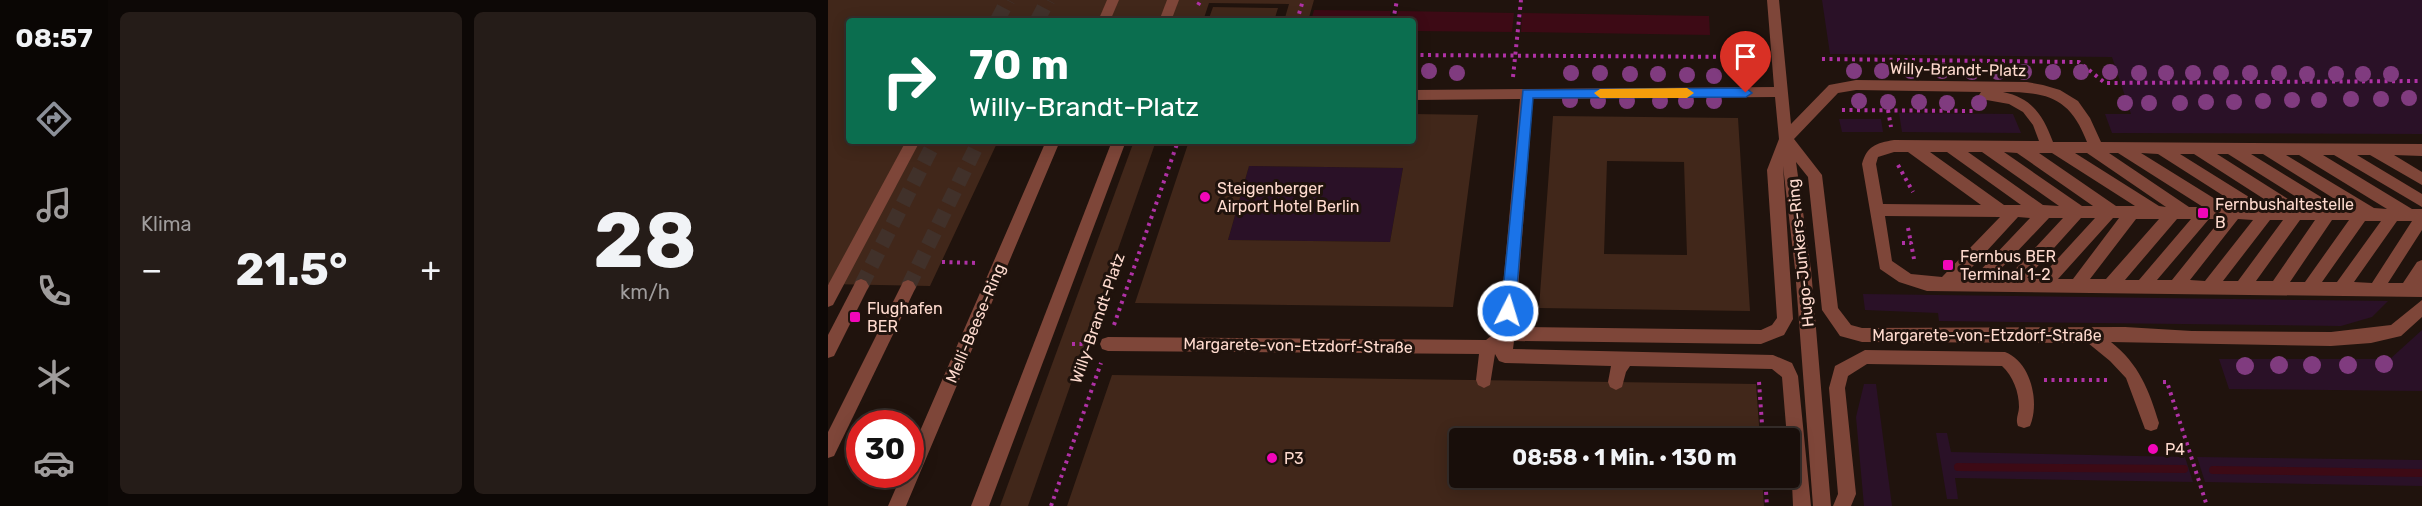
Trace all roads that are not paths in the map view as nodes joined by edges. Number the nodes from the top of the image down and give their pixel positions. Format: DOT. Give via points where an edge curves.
graph roads {
  1 [pos="1113,0"];
  2 [pos="1173,0"];
  3 [pos="1773,0"];
  4 [pos="1105,18"];
  5 [pos="1166,18"];
  6 [pos="1781,92"];
  7 [pos="1416,94"];
  8 [pos="1527,94"];
  9 [pos="1827,95"];
  10 [pos="1786,139"];
  11 [pos="911,144"];
  12 [pos="1052,144"];
  13 [pos="1118,144"];
  14 [pos="1911,146"];
  15 [pos="1950,147"];
  16 [pos="1985,147"];
  17 [pos="2020,147"];
  18 [pos="2051,147"];
  19 [pos="2093,148"];
  20 [pos="2121,148"];
  21 [pos="2160,148"];
  22 [pos="2196,148"];
  23 [pos="2231,149"];
  24 [pos="2266,149"];
  25 [pos="2301,149"];
  26 [pos="2336,149"];
  27 [pos="2371,150"];
  28 [pos="2422,150"];
  29 [pos="2422,179"];
  30 [pos="2422,201"];
  31 [pos="1876,210"];
  32 [pos="2008,211"];
  33 [pos="2043,211"];
  34 [pos="2078,212"];
  35 [pos="2111,212"];
  36 [pos="2132,212"];
  37 [pos="2157,213"];
  38 [pos="2180,213"];
  39 [pos="2205,213"];
  40 [pos="2230,213"];
  41 [pos="2265,214"];
  42 [pos="2298,214"];
  43 [pos="2332,214"];
  44 [pos="2367,215"];
  45 [pos="2393,215"];
  46 [pos="2418,216"];
  47 [pos="2422,267"];
  48 [pos="1946,284"];
  49 [pos="1977,284"];
  50 [pos="2011,285"];
  51 [pos="2043,285"];
  52 [pos="2077,285"];
  53 [pos="861,286"];
  54 [pos="2110,286"];
  55 [pos="2143,286"];
  56 [pos="908,287"];
  57 [pos="2176,287"];
  58 [pos="2209,287"];
  59 [pos="2243,287"];
  60 [pos="2277,288"];
  61 [pos="2309,288"];
  62 [pos="2341,289"];
  63 [pos="2376,289"];
  64 [pos="2415,290"];
  65 [pos="828,300"];
  66 [pos="2422,307"];
  67 [pos="2091,336"];
  68 [pos="1500,343"];
  69 [pos="1108,344"];
  70 [pos="828,351"];
  71 [pos="1627,358"];
  72 [pos="1484,380"];
  73 [pos="1616,382"];
  74 [pos="2024,420"];
  75 [pos="2151,423"];
  76 [pos="828,450"];
  77 [pos="897,506"];
  78 [pos="980,506"];
  79 [pos="1802,506"];
  80 [pos="1822,506"];
  81 [pos="1842,506"];
  1 -- 4 [label="street"];
  2 -- 5 [label="street"];
  3 -- 6 [label="street, Hugo-Junkers-Ring"];
  6 -- 8 [label="street"];
  6 -- 10 [label="street, Hugo-Junkers-Ring"];
  7 -- 8 [label="street"];
  8 -- 68 [label="street"];
  9 -- 10 [label="street, Willy-Brandt-Platz"];
  9 -- 18 [label="street, Willy-Brandt-Platz" via="2004,97 2032,110"];
  9 -- 19 [label="street, Willy-Brandt-Platz" via="1834,89 1856,85 2044,90 2061,95 2084,116"];
  10 -- 67 [label="street, Margarete-von-Etzdorf-Straße" via="1815,175 1830,310 1846,330 1862,336"];
  10 -- 68 [label="street, Margarete-von-Etzdorf-Straße" via="1774,170 1785,319 1778,330 1761,337"];
  10 -- 80 [label="street, Hugo-Junkers-Ring" via="1802,253"];
  11 -- 65 [label="street"];
  12 -- 77 [label="street, Melli-Beese-Ring"];
  13 -- 78 [label="street"];
  14 -- 15 [label="street"];
  14 -- 31 [label="street" via="1881,148 1872,154 1869,164"];
  14 -- 32 [label="street"];
  15 -- 16 [label="street"];
  15 -- 33 [label="street"];
  16 -- 17 [label="street"];
  16 -- 34 [label="street"];
  17 -- 18 [label="street"];
  17 -- 35 [label="street"];
  18 -- 19 [label="street"];
  18 -- 37 [label="street"];
  19 -- 20 [label="street"];
  19 -- 38 [label="street"];
  20 -- 21 [label="street"];
  20 -- 40 [label="street"];
  21 -- 22 [label="street"];
  21 -- 41 [label="street"];
  22 -- 23 [label="street"];
  22 -- 42 [label="street"];
  23 -- 24 [label="street"];
  23 -- 43 [label="street"];
  24 -- 25 [label="street"];
  24 -- 44 [label="street"];
  25 -- 26 [label="street"];
  25 -- 46 [label="street"];
  26 -- 27 [label="street"];
  26 -- 30 [label="street"];
  27 -- 28 [label="street"];
  27 -- 29 [label="street"];
  31 -- 32 [label="street"];
  31 -- 48 [label="street" via="1885,264 1910,281"];
  32 -- 33 [label="street"];
  32 -- 48 [label="street"];
  33 -- 34 [label="street"];
  33 -- 49 [label="street"];
  34 -- 35 [label="street"];
  34 -- 50 [label="street"];
  35 -- 36 [label="street"];
  35 -- 51 [label="street"];
  36 -- 37 [label="street"];
  36 -- 52 [label="street"];
  37 -- 38 [label="street"];
  38 -- 39 [label="street"];
  38 -- 54 [label="street"];
  39 -- 40 [label="street"];
  39 -- 55 [label="street"];
  40 -- 41 [label="street"];
  40 -- 57 [label="street"];
  41 -- 42 [label="street"];
  41 -- 58 [label="street"];
  42 -- 43 [label="street"];
  42 -- 59 [label="street"];
  43 -- 44 [label="street"];
  43 -- 60 [label="street"];
  44 -- 45 [label="street"];
  44 -- 61 [label="street"];
  45 -- 46 [label="street"];
  45 -- 62 [label="street"];
  46 -- 63 [label="street"];
  47 -- 64 [label="street"];
  48 -- 49 [label="street"];
  49 -- 50 [label="street"];
  50 -- 51 [label="street"];
  51 -- 52 [label="street"];
  52 -- 54 [label="street"];
  53 -- 70 [label="street"];
  54 -- 55 [label="street"];
  55 -- 57 [label="street"];
  56 -- 76 [label="street"];
  57 -- 58 [label="street"];
  58 -- 59 [label="street"];
  59 -- 60 [label="street"];
  60 -- 61 [label="street"];
  61 -- 62 [label="street"];
  62 -- 63 [label="street"];
  63 -- 64 [label="street"];
  66 -- 67 [label="street, Margarete-von-Etzdorf-Straße" via="2395,331 2371,336"];
  67 -- 75 [label="street" via="2121,359 2138,381"];
  68 -- 69 [label="street, Margarete-von-Etzdorf-Straße"];
  68 -- 71 [label="street, Margarete-von-Etzdorf-Straße" via="1504,356"];
  68 -- 72 [label="street"];
  71 -- 73 [label="street" via="1618,369"];
  71 -- 79 [label="street, Margarete-von-Etzdorf-Straße" via="1757,359 1786,368 1791,376"];
  74 -- 81 [label="street, Margarete-von-Etzdorf-Straße" via="2029,408 2015,367 2006,359 1865,357 1852,363 1841,371 1837,388 1847,494"];
}
